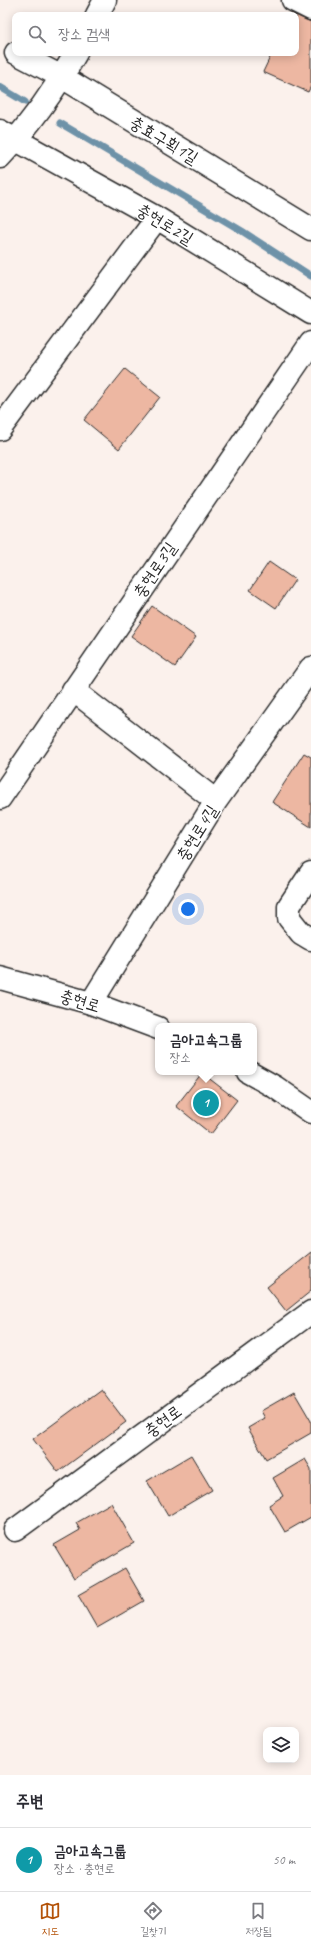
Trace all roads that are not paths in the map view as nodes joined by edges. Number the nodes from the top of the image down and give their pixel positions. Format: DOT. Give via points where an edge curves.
graph roads {
  1 [pos="105,0"];
  2 [pos="293,0"];
  3 [pos="311,8"];
  4 [pos="99,12"];
  5 [pos="0,44"];
  6 [pos="12,51"];
  7 [pos="22,56"];
  8 [pos="74,56"];
  9 [pos="62,78"];
  10 [pos="8,135"];
  11 [pos="0,157"];
  12 [pos="157,218"];
  13 [pos="311,229"];
  14 [pos="311,313"];
  15 [pos="311,343"];
  16 [pos="0,429"];
  17 [pos="311,668"];
  18 [pos="74,690"];
  19 [pos="0,798"];
  20 [pos="216,801"];
  21 [pos="311,873"];
  22 [pos="311,939"];
  23 [pos="0,978"];
  24 [pos="91,1003"];
  25 [pos="155,1027"];
  26 [pos="253,1075"];
  27 [pos="311,1112"];
  28 [pos="311,1312"];
  29 [pos="15,1530"];
  1 -- 4 [label="street"];
  2 -- 3 [label="street"];
  5 -- 6 [label="street, 충효구획1길"];
  7 -- 9 [label="street, 충효구획1길"];
  8 -- 9 [label="street"];
  9 -- 10 [label="street"];
  9 -- 13 [label="street, 충효구획1길"];
  10 -- 11 [label="street"];
  10 -- 12 [label="street, 충현로2길"];
  12 -- 14 [label="street, 충현로2길"];
  12 -- 16 [label="street"];
  15 -- 18 [label="street, 충현로3길"];
  17 -- 20 [label="street, 충현로4길"];
  18 -- 19 [label="street, 충현로3길"];
  18 -- 20 [label="street"];
  20 -- 24 [label="street, 충현로4길"];
  21 -- 22 [label="street" via="289,906 289,918 301,933"];
  23 -- 24 [label="street, 충현로"];
  24 -- 25 [label="street, 충현로"];
  26 -- 27 [label="street"];
  28 -- 29 [label="street, 충현로"];
}
